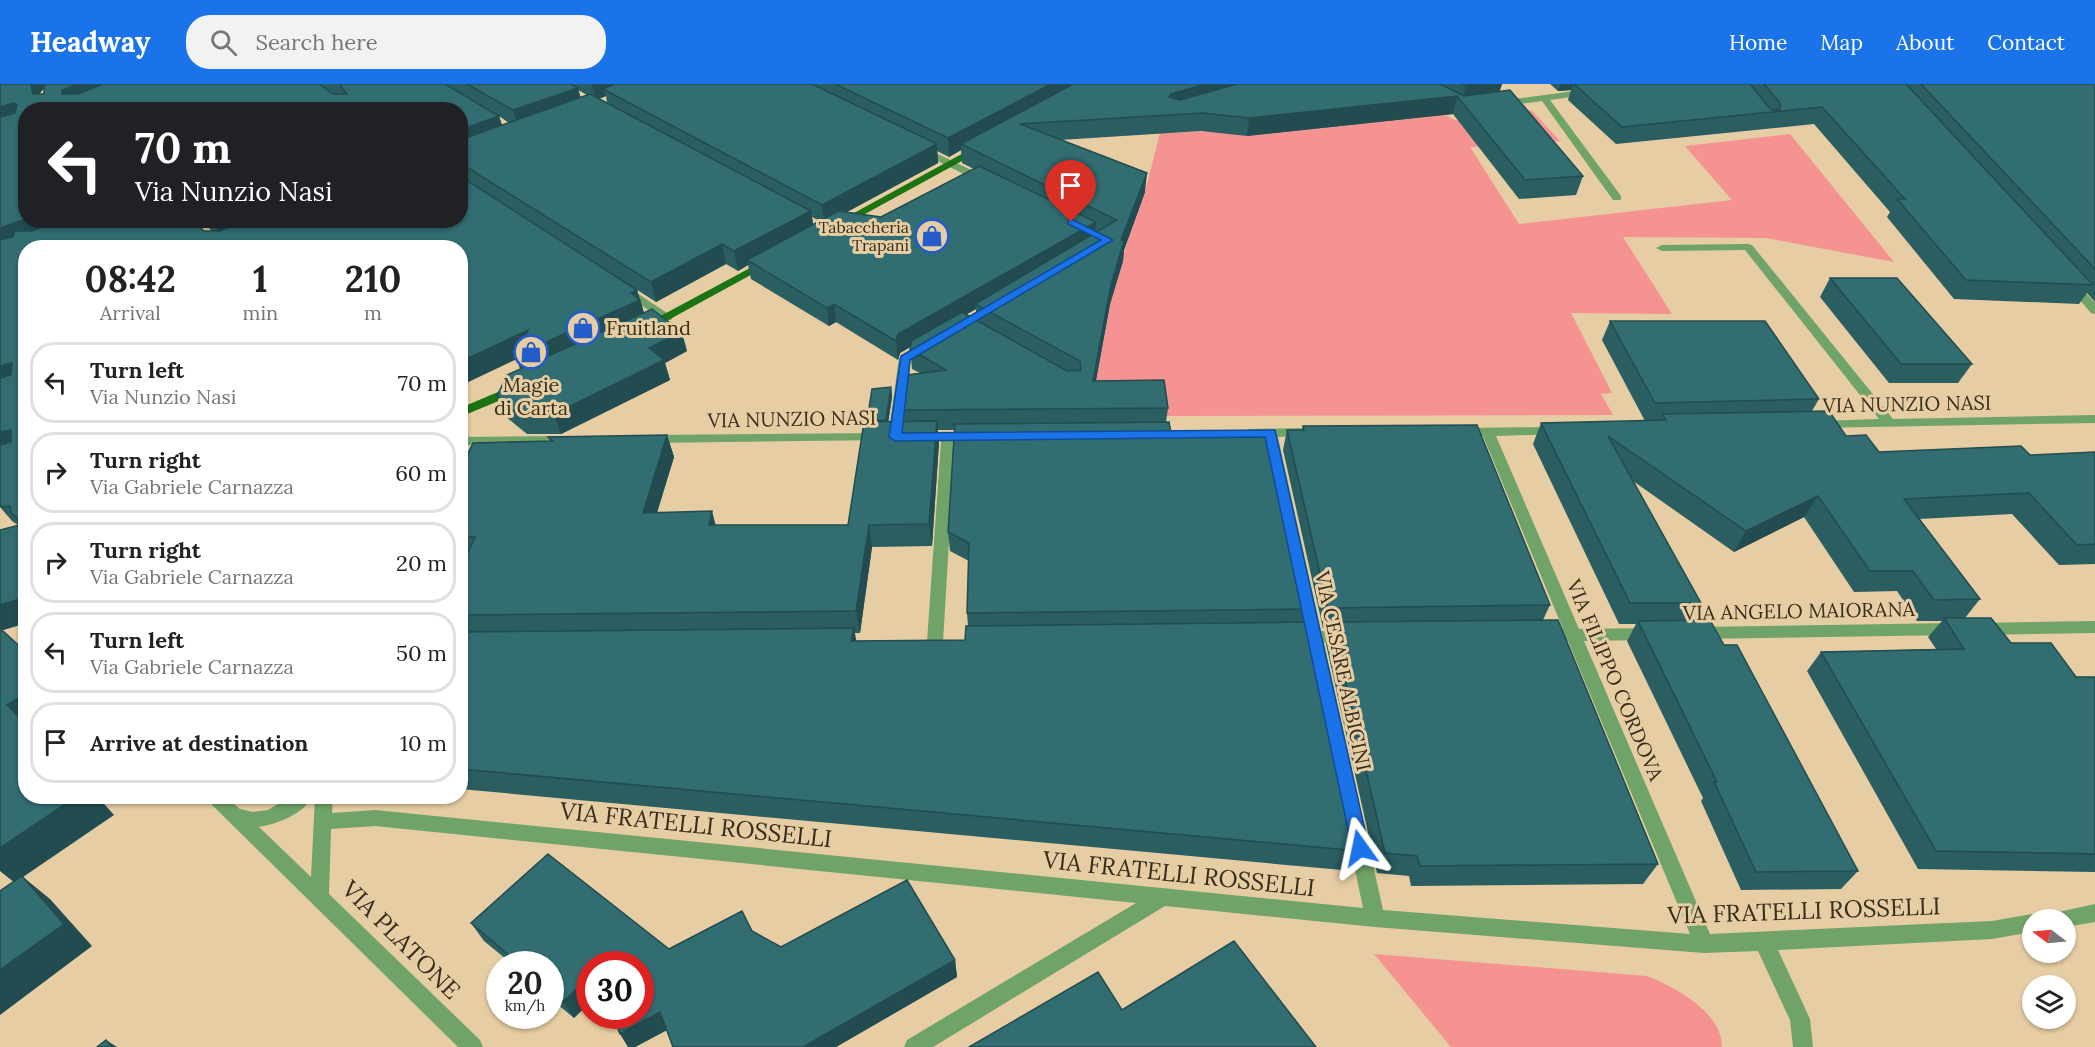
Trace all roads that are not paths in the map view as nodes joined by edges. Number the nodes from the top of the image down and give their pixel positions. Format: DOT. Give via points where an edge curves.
graph roads {
  1 [pos="1600,91"];
  2 [pos="1544,98"];
  3 [pos="1491,105"];
  4 [pos="991,141"];
  5 [pos="908,142"];
  6 [pos="949,164"];
  7 [pos="998,187"];
  8 [pos="1617,198"];
  9 [pos="832,227"];
  10 [pos="858,228"];
  11 [pos="1662,248"];
  12 [pos="777,257"];
  13 [pos="2063,275"];
  14 [pos="618,285"];
  15 [pos="2095,310"];
  16 [pos="667,317"];
  17 [pos="635,332"];
  18 [pos="934,341"];
  19 [pos="529,382"];
  20 [pos="468,409"];
  21 [pos="2095,419"];
  22 [pos="1890,424"];
  23 [pos="1807,426"];
  24 [pos="1570,430"];
  25 [pos="1316,432"];
  26 [pos="1442,432"];
  27 [pos="1488,432"];
  28 [pos="1236,433"];
  29 [pos="1270,433"];
  30 [pos="983,436"];
  31 [pos="895,437"];
  32 [pos="948,437"];
  33 [pos="578,440"];
  34 [pos="637,440"];
  35 [pos="468,441"];
  36 [pos="2095,627"];
  37 [pos="1527,635"];
  38 [pos="1574,635"];
  39 [pos="1362,637"];
  40 [pos="1279,638"];
  41 [pos="1315,638"];
  42 [pos="935,642"];
  43 [pos="221,804"];
  44 [pos="295,804"];
  45 [pos="324,804"];
  46 [pos="235,816"];
  47 [pos="323,822"];
  48 [pos="319,895"];
  49 [pos="1161,898"];
  50 [pos="2095,913"];
  51 [pos="2076,916"];
  52 [pos="1375,918"];
  53 [pos="2022,925"];
  54 [pos="1764,941"];
  55 [pos="1704,944"];
  56 [pos="473,1047"];
  57 [pos="914,1047"];
  58 [pos="1803,1047"];
  1 -- 2 [label="street"];
  2 -- 3 [label="street"];
  2 -- 8 [label="street"];
  4 -- 6 [label="main road"];
  5 -- 6 [label="street"];
  6 -- 7 [label="street" via="973,180"];
  6 -- 9 [label="main road"];
  9 -- 10 [label="street"];
  11 -- 22 [label="street" via="1749,247"];
  12 -- 16 [label="main road"];
  13 -- 15 [label="street"];
  14 -- 16 [label="street"];
  16 -- 17 [label="main road"];
  18 -- 31 [label="street" via="905,358"];
  19 -- 20 [label="main road"];
  21 -- 22 [label="street, VIA NUNZIO NASI"];
  22 -- 23 [label="street, VIA NUNZIO NASI"];
  24 -- 27 [label="street"];
  25 -- 29 [label="street"];
  26 -- 27 [label="street"];
  27 -- 38 [label="street, VIA FILIPPO CORDOVA"];
  28 -- 29 [label="street"];
  29 -- 41 [label="street, VIA CESARE ALBICINI"];
  30 -- 32 [label="street, VIA NUNZIO NASI"];
  31 -- 32 [label="street, VIA NUNZIO NASI"];
  31 -- 34 [label="street, VIA NUNZIO NASI"];
  32 -- 42 [label="street"];
  33 -- 35 [label="street"];
  36 -- 38 [label="street, VIA ANGELO MAIORANA"];
  37 -- 38 [label="street, VIA ANGELO MAIORANA"];
  38 -- 55 [label="street, VIA FILIPPO CORDOVA"];
  39 -- 41 [label="street"];
  40 -- 41 [label="street"];
  41 -- 52 [label="street, VIA CESARE ALBICINI"];
  43 -- 46 [label="street, VIA PLATONE"];
  44 -- 46 [label="street" via="260,821"];
  45 -- 47 [label="street"];
  46 -- 48 [label="street, VIA PLATONE"];
  47 -- 48 [label="street"];
  47 -- 49 [label="street, VIA FRATELLI ROSSELLI" via="375,818"];
  48 -- 56 [label="street, VIA PLATONE"];
  49 -- 52 [label="street, VIA FRATELLI ROSSELLI"];
  49 -- 57 [label="street"];
  50 -- 51 [label="street"];
  52 -- 55 [label="street, VIA FRATELLI ROSSELLI"];
  53 -- 54 [label="street, VIA FRATELLI ROSSELLI" via="1992,930"];
  54 -- 55 [label="street, VIA FRATELLI ROSSELLI"];
  54 -- 58 [label="street" via="1800,1019"];
}
